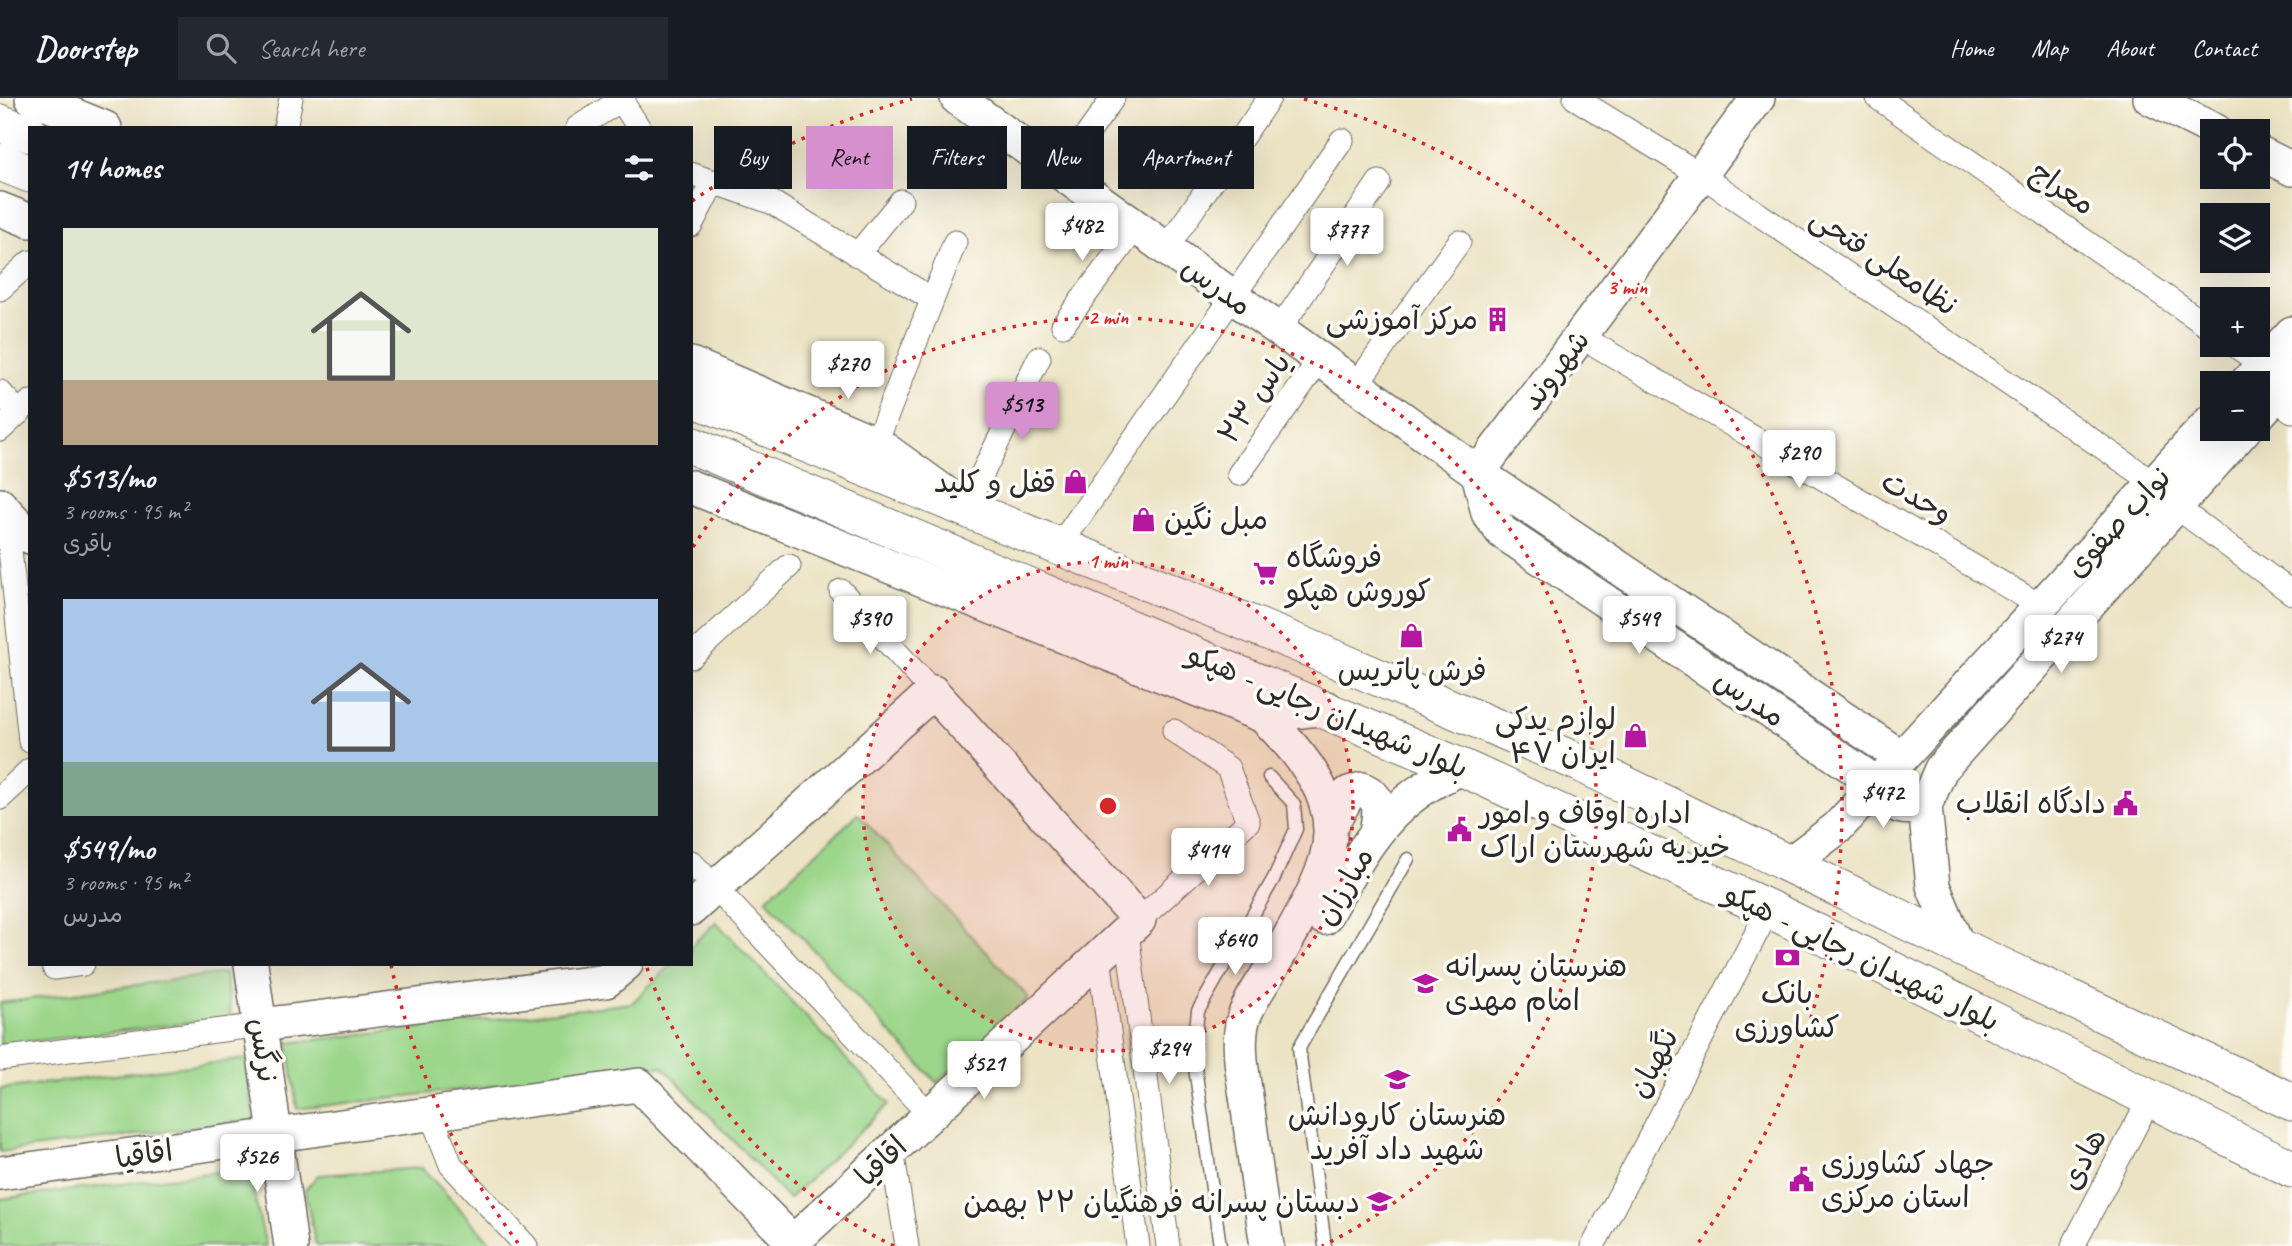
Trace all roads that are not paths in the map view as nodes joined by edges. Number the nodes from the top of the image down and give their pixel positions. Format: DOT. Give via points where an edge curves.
graph roads {
  1 [pos="33,98"];
  2 [pos="292,98"];
  3 [pos="1113,98"];
  4 [pos="1269,98"];
  5 [pos="1575,98"];
  6 [pos="1758,98"];
  7 [pos="1878,98"];
  8 [pos="2150,98"];
  9 [pos="622,99"];
  10 [pos="965,101"];
  11 [pos="0,123"];
  12 [pos="2200,123"];
  13 [pos="100,126"];
  14 [pos="285,126"];
  15 [pos="580,126"];
  16 [pos="638,126"];
  17 [pos="1093,126"];
  18 [pos="28,133"];
  19 [pos="1342,141"];
  20 [pos="1021,142"];
  21 [pos="2270,158"];
  22 [pos="0,162"];
  23 [pos="2292,169"];
  24 [pos="28,173"];
  25 [pos="693,175"];
  26 [pos="1701,175"];
  27 [pos="714,181"];
  28 [pos="1380,182"];
  29 [pos="735,189"];
  30 [pos="1084,189"];
  31 [pos="901,201"];
  32 [pos="0,209"];
  33 [pos="28,219"];
  34 [pos="693,221"];
  35 [pos="1136,227"];
  36 [pos="955,242"];
  37 [pos="1459,242"];
  38 [pos="1166,248"];
  39 [pos="857,255"];
  40 [pos="28,264"];
  41 [pos="0,289"];
  42 [pos="1235,298"];
  43 [pos="932,299"];
  44 [pos="2200,321"];
  45 [pos="1063,324"];
  46 [pos="1279,330"];
  47 [pos="2292,333"];
  48 [pos="1580,336"];
  49 [pos="2244,357"];
  50 [pos="1039,358"];
  51 [pos="1320,359"];
  52 [pos="693,365"];
  53 [pos="1356,385"];
  54 [pos="2271,391"];
  55 [pos="0,392"];
  56 [pos="693,398"];
  57 [pos="24,408"];
  58 [pos="0,430"];
  59 [pos="2200,439"];
  60 [pos="2230,441"];
  61 [pos="876,443"];
  62 [pos="693,446"];
  63 [pos="1478,473"];
  64 [pos="1239,474"];
  65 [pos="693,488"];
  66 [pos="2165,494"];
  67 [pos="966,507"];
  68 [pos="2,511"];
  69 [pos="28,535"];
  70 [pos="1060,545"];
  71 [pos="789,566"];
  72 [pos="841,591"];
  73 [pos="2292,593"];
  74 [pos="2040,606"];
  75 [pos="19,641"];
  76 [pos="693,655"];
  77 [pos="0,659"];
  78 [pos="933,692"];
  79 [pos="1327,708"];
  80 [pos="1262,716"];
  81 [pos="28,723"];
  82 [pos="1174,731"];
  83 [pos="1901,757"];
  84 [pos="1463,768"];
  85 [pos="28,772"];
  86 [pos="1269,777"];
  87 [pos="1878,784"];
  88 [pos="0,798"];
  89 [pos="1925,806"];
  90 [pos="1332,824"];
  91 [pos="1376,832"];
  92 [pos="1408,859"];
  93 [pos="1789,864"];
  94 [pos="693,868"];
  95 [pos="704,898"];
  96 [pos="1769,909"];
  97 [pos="1131,921"];
  98 [pos="1958,946"];
  99 [pos="1099,957"];
  100 [pos="251,966"];
  101 [pos="624,966"];
  102 [pos="261,1026"];
  103 [pos="0,1059"];
  104 [pos="2149,1100"];
  105 [pos="2292,1102"];
  106 [pos="431,1114"];
  107 [pos="930,1115"];
  108 [pos="277,1136"];
  109 [pos="892,1150"];
  110 [pos="2292,1169"];
  111 [pos="0,1174"];
  112 [pos="795,1244"];
  113 [pos="291,1246"];
  114 [pos="526,1246"];
  115 [pos="907,1246"];
  116 [pos="1138,1246"];
  117 [pos="1168,1246"];
  118 [pos="1220,1246"];
  119 [pos="1267,1246"];
  120 [pos="1284,1246"];
  121 [pos="1325,1246"];
  122 [pos="1593,1246"];
  123 [pos="2073,1246"];
  1 -- 13 [label="street"];
  2 -- 14 [label="street"];
  3 -- 17 [label="street"];
  4 -- 38 [label="street"];
  5 -- 26 [label="street, نظامعلی فتحی"];
  6 -- 26 [label="street, شهروند"];
  7 -- 44 [label="street, معراج"];
  8 -- 12 [label="street"];
  9 -- 15 [label="street"];
  9 -- 16 [label="street"];
  10 -- 20 [label="street, مدرس"];
  11 -- 18 [label="main road"];
  19 -- 42 [label="street"];
  21 -- 23 [label="street"];
  22 -- 24 [label="main road"];
  25 -- 27 [label="street"];
  26 -- 48 [label="street, شهروند"];
  26 -- 66 [label="street, نظامعلی فتحی"];
  27 -- 34 [label="street"];
  28 -- 46 [label="street"];
  29 -- 39 [label="street" via="773,203"];
  30 -- 35 [label="street, مدرس"];
  31 -- 39 [label="street"];
  32 -- 33 [label="street"];
  35 -- 38 [label="street, مدرس"];
  35 -- 45 [label="street"];
  36 -- 43 [label="street"];
  37 -- 53 [label="street"];
  38 -- 42 [label="street, مدرس"];
  39 -- 43 [label="street"];
  40 -- 41 [label="street"];
  42 -- 46 [label="street, مدرس"];
  42 -- 70 [label="street"];
  43 -- 61 [label="street"];
  46 -- 51 [label="street, مدرس"];
  47 -- 54 [label="street"];
  48 -- 63 [label="street, شهروند"];
  48 -- 74 [label="street, وحدت"];
  49 -- 54 [label="street"];
  50 -- 67 [label="street"];
  51 -- 53 [label="street, مدرس"];
  51 -- 64 [label="street, یاس ۲۳"];
  52 -- 61 [label="street"];
  53 -- 63 [label="street, مدرس"];
  55 -- 57 [label="street"];
  56 -- 67 [label="main road, بلوار شهیدان رجایی - هپکو"];
  57 -- 58 [label="street"];
  59 -- 66 [label="street, نواب صفوی"];
  60 -- 66 [label="street, نواب صفوی"];
  61 -- 67 [label="street"];
  62 -- 79 [label="main road, بلوار شهیدان رجایی - هپکو"];
  63 -- 83 [label="street, مدرس"];
  63 -- 87 [label="street, مدرس" via="1488,513 1502,532"];
  65 -- 80 [label="street"];
  66 -- 73 [label="street, نظامعلی فتحی"];
  66 -- 74 [label="street, نواب صفوی"];
  66 -- 89 [label="street, نواب صفوی" via="1941,769"];
  67 -- 70 [label="main road, بلوار شهیدان رجایی - هپکو"];
  68 -- 69 [label="street"];
  68 -- 75 [label="street"];
  70 -- 93 [label="main road, بلوار شهیدان رجایی - هپکو" via="1580,763"];
  71 -- 76 [label="street"];
  72 -- 78 [label="street"];
  74 -- 83 [label="street, نواب صفوی"];
  75 -- 77 [label="street"];
  75 -- 81 [label="street"];
  78 -- 95 [label="street"];
  78 -- 97 [label="street"];
  79 -- 80 [label="street"];
  79 -- 84 [label="main road, بلوار شهیدان رجایی - هپکو"];
  80 -- 90 [label="street, مبارزان" via="1310,769"];
  82 -- 97 [label="street" via="1228,768 1245,815"];
  83 -- 87 [label="street, نواب صفوی"];
  84 -- 91 [label="street, مبارزان" via="1434,779 1399,804"];
  84 -- 96 [label="main road, بلوار شهیدان رجایی - هپکو"];
  85 -- 88 [label="street"];
  86 -- 118 [label="lane" via="1294,804 1296,829 1198,1011 1193,1053"];
  87 -- 89 [label="street, مدرس" via="1886,801 1897,807"];
  87 -- 93 [label="street, نواب صفوی" via="1837,828"];
  89 -- 98 [label="street, نواب صفوی" via="1933,886"];
  90 -- 91 [label="street" via="1349,793 1362,789 1373,793 1378,802"];
  90 -- 119 [label="street, مبارزان" via="1322,878 1242,1023 1242,1062"];
  91 -- 120 [label="street, مبارزان" via="1266,1019 1259,1047"];
  92 -- 121 [label="lane" via="1299,1048"];
  93 -- 98 [label="main road, بلوار شهیدان رجایی - هپکو"];
  94 -- 95 [label="street"];
  95 -- 107 [label="street"];
  96 -- 104 [label="main road, بلوار شهیدان رجایی - هپکو"];
  96 -- 122 [label="street, نگهبان"];
  97 -- 99 [label="street, اقاقیا"];
  97 -- 117 [label="street"];
  98 -- 105 [label="main road, بلوار شهیدان رجایی - هپکو"];
  99 -- 107 [label="street, اقاقیا"];
  99 -- 116 [label="street"];
  100 -- 102 [label="street, نرگس"];
  101 -- 102 [label="street" via="606,981"];
  102 -- 103 [label="street"];
  102 -- 108 [label="street, نرگس"];
  104 -- 110 [label="main road, بلوار شهیدان رجایی - هپکو"];
  104 -- 123 [label="street, هادی"];
  106 -- 108 [label="street, اقاقیا"];
  106 -- 112 [label="street, اقاقیا" via="639,1085"];
  106 -- 114 [label="street" via="451,1165"];
  107 -- 109 [label="street, اقاقیا"];
  108 -- 111 [label="street, اقاقیا"];
  108 -- 113 [label="street, نرگس"];
  109 -- 112 [label="street, اقاقیا"];
  109 -- 115 [label="street"];
}
